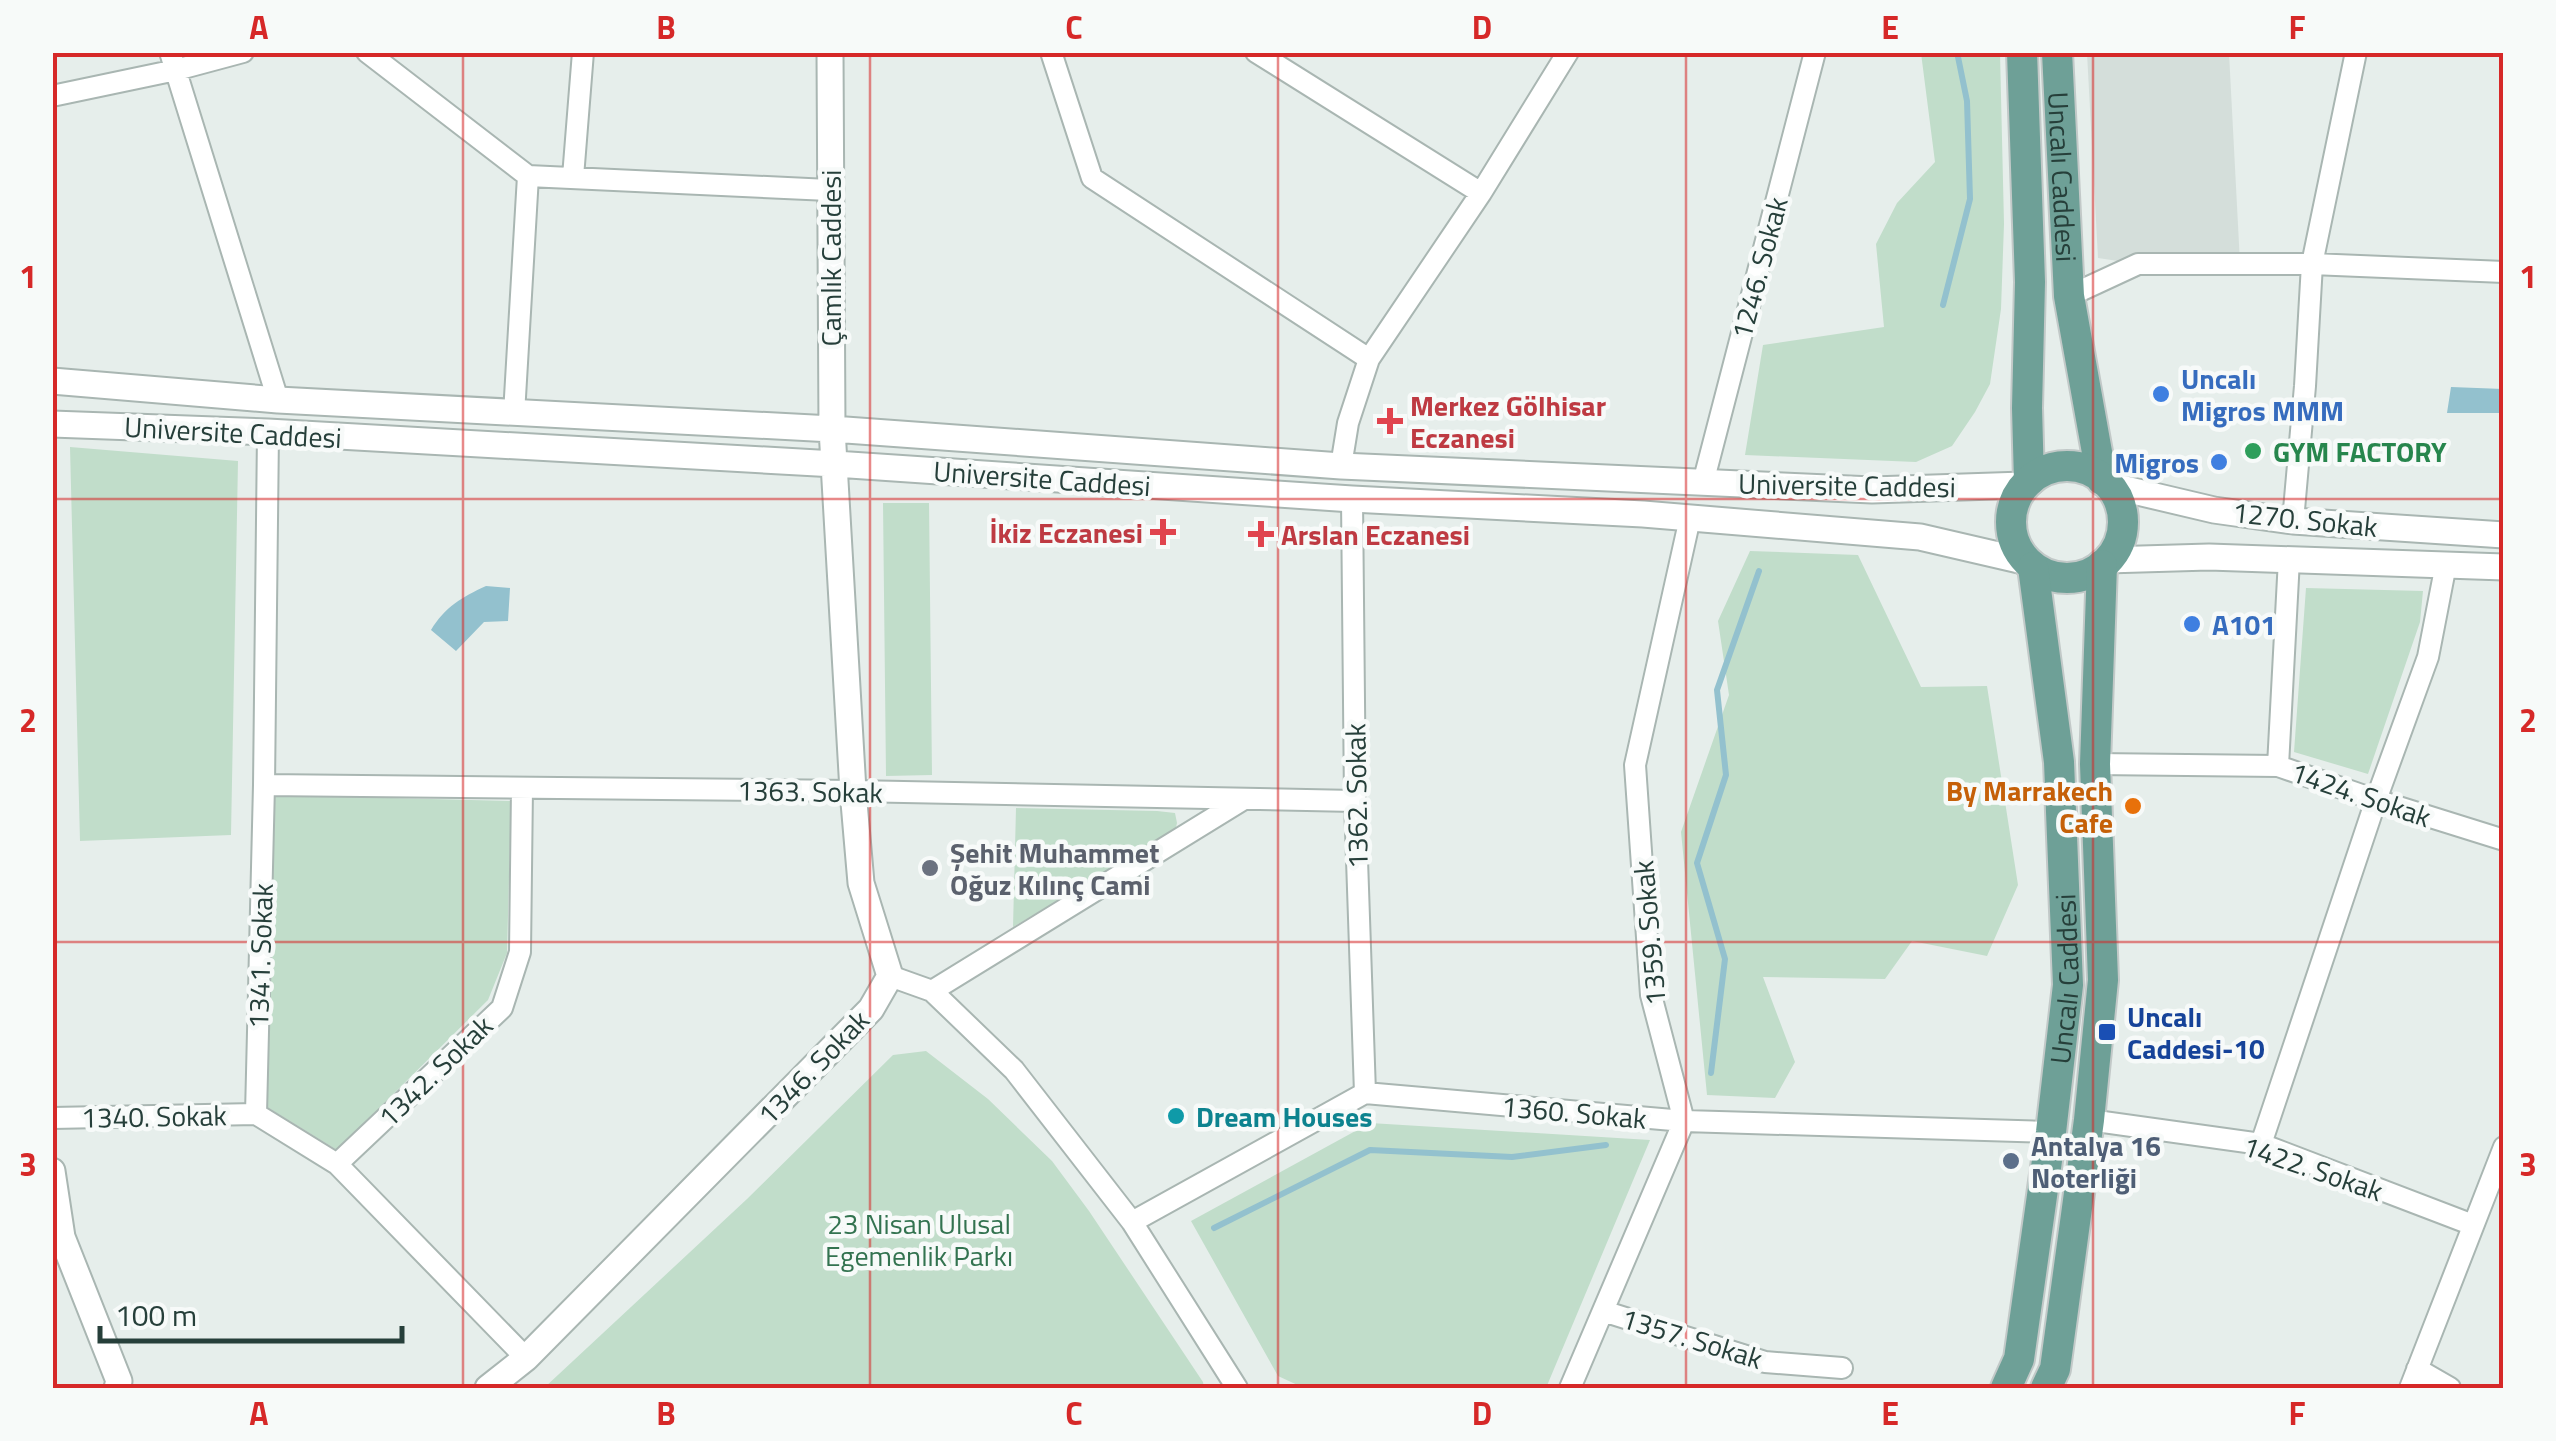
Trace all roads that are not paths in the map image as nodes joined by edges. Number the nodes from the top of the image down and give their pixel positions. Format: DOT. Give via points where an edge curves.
graph roads {
  1 [pos="243,52"];
  2 [pos="368,52"];
  3 [pos="582,52"];
  4 [pos="830,52"];
  5 [pos="1051,52"];
  6 [pos="1256,52"];
  7 [pos="1568,52"];
  8 [pos="1815,52"];
  9 [pos="2022,52"];
  10 [pos="2057,52"];
  11 [pos="2356,52"];
  12 [pos="173,61"];
  13 [pos="52,96"];
  14 [pos="528,176"];
  15 [pos="573,177"];
  16 [pos="829,190"];
  17 [pos="1482,193"];
  18 [pos="2312,264"];
  19 [pos="2504,272"];
  20 [pos="2069,296"];
  21 [pos="1368,359"];
  22 [pos="52,381"];
  23 [pos="278,400"];
  24 [pos="514,414"];
  25 [pos="52,424"];
  26 [pos="832,430"];
  27 [pos="268,432"];
  28 [pos="836,464"];
  29 [pos="1341,466"];
  30 [pos="2105,482"];
  31 [pos="1702,483"];
  32 [pos="2027,483"];
  33 [pos="1352,499"];
  34 [pos="1690,518"];
  35 [pos="2293,521"];
  36 [pos="2504,535"];
  37 [pos="2289,559"];
  38 [pos="2105,562"];
  39 [pos="2446,564"];
  40 [pos="2031,565"];
  41 [pos="2504,567"];
  42 [pos="2095,764"];
  43 [pos="2278,766"];
  44 [pos="264,785"];
  45 [pos="522,788"];
  46 [pos="853,791"];
  47 [pos="1246,798"];
  48 [pos="2376,800"];
  49 [pos="1356,802"];
  50 [pos="2504,840"];
  51 [pos="890,976"];
  52 [pos="932,992"];
  53 [pos="1365,1093"];
  54 [pos="256,1114"];
  55 [pos="52,1118"];
  56 [pos="2089,1120"];
  57 [pos="1684,1121"];
  58 [pos="2051,1132"];
  59 [pos="2262,1144"];
  60 [pos="2504,1147"];
  61 [pos="337,1164"];
  62 [pos="52,1171"];
  63 [pos="1132,1222"];
  64 [pos="2473,1225"];
  65 [pos="1603,1311"];
  66 [pos="526,1358"];
  67 [pos="1842,1368"];
  68 [pos="2413,1379"];
  69 [pos="121,1386"];
  70 [pos="488,1388"];
  71 [pos="1236,1388"];
  72 [pos="1570,1388"];
  73 [pos="2006,1388"];
  74 [pos="2046,1388"];
  75 [pos="2450,1388"];
  1 -- 12 [label="street"];
  2 -- 14 [label="street"];
  3 -- 15 [label="street"];
  4 -- 16 [label="street, Çamlık Caddesi"];
  5 -- 21 [label="street" via="1092,178"];
  6 -- 17 [label="street"];
  7 -- 17 [label="street"];
  8 -- 31 [label="street, 1246. Sokak"];
  9 -- 32 [label="main road, Uncalı Caddesi" via="2030,282"];
  10 -- 20 [label="main road, Uncalı Caddesi"];
  11 -- 18 [label="street"];
  12 -- 13 [label="street"];
  12 -- 23 [label="street"];
  14 -- 15 [label="street"];
  14 -- 24 [label="street"];
  15 -- 16 [label="street"];
  16 -- 26 [label="street, Çamlık Caddesi"];
  17 -- 21 [label="street"];
  18 -- 19 [label="street"];
  18 -- 20 [label="street" via="2138,264"];
  18 -- 35 [label="street"];
  20 -- 30 [label="main road, Uncalı Caddesi"];
  21 -- 29 [label="street"];
  22 -- 23 [label="street, Universite Caddesi"];
  23 -- 24 [label="street, Universite Caddesi"];
  24 -- 26 [label="street, Universite Caddesi"];
  25 -- 27 [label="street, Universite Caddesi"];
  26 -- 28 [label="street, Çamlık Caddesi"];
  26 -- 29 [label="street, Universite Caddesi"];
  27 -- 28 [label="street, Universite Caddesi"];
  27 -- 44 [label="street, 1341. Sokak"];
  28 -- 33 [label="street, Universite Caddesi"];
  28 -- 46 [label="street"];
  29 -- 31 [label="street, Universite Caddesi"];
  30 -- 32 [label="main road" via="2074,466 2056,467"];
  30 -- 35 [label="street, 1270. Sokak" via="2214,510"];
  30 -- 38 [label="main road" via="2118,498 2122,534"];
  31 -- 32 [label="street, Universite Caddesi" via="1872,490"];
  32 -- 40 [label="main road" via="2010,519 2012,537"];
  33 -- 34 [label="street, Universite Caddesi"];
  33 -- 49 [label="street, 1362. Sokak"];
  34 -- 40 [label="street, Universite Caddesi" via="1920,537"];
  34 -- 57 [label="street, 1359. Sokak" via="1635,764 1651,995"];
  35 -- 36 [label="street, 1270. Sokak"];
  37 -- 38 [label="street, 1270. Sokak"];
  37 -- 39 [label="street, 1270. Sokak"];
  37 -- 43 [label="street"];
  38 -- 40 [label="main road" via="2068,578"];
  38 -- 42 [label="main road, Uncalı Caddesi"];
  39 -- 41 [label="street, 1270. Sokak"];
  39 -- 48 [label="street" via="2428,657"];
  40 -- 58 [label="main road, Uncalı Caddesi" via="2059,762 2068,985"];
  42 -- 43 [label="street, 1424. Sokak"];
  42 -- 56 [label="main road, Uncalı Caddesi" via="2103,980"];
  43 -- 48 [label="street, 1424. Sokak"];
  44 -- 45 [label="street, 1363. Sokak"];
  44 -- 54 [label="street, 1341. Sokak"];
  45 -- 46 [label="street, 1363. Sokak"];
  45 -- 61 [label="street, 1342. Sokak" via="520,952 502,1008"];
  46 -- 47 [label="street, 1363. Sokak"];
  46 -- 51 [label="street" via="861,883"];
  47 -- 49 [label="street, 1363. Sokak"];
  47 -- 52 [label="street"];
  48 -- 50 [label="street, 1424. Sokak"];
  48 -- 59 [label="street"];
  49 -- 53 [label="street, 1362. Sokak"];
  51 -- 52 [label="street"];
  51 -- 66 [label="street, 1346. Sokak" via="871,1009"];
  52 -- 63 [label="street" via="1014,1070"];
  53 -- 57 [label="street, 1360. Sokak"];
  53 -- 63 [label="street"];
  54 -- 55 [label="street, 1340. Sokak"];
  54 -- 61 [label="street"];
  56 -- 59 [label="street, 1422. Sokak"];
  56 -- 74 [label="main road, Uncalı Caddesi" via="2056,1369"];
  57 -- 58 [label="street, 1360. Sokak"];
  57 -- 65 [label="street"];
  58 -- 73 [label="main road, Uncalı Caddesi" via="2020,1359"];
  59 -- 64 [label="street, 1422. Sokak"];
  60 -- 64 [label="street"];
  61 -- 66 [label="street"];
  62 -- 69 [label="street" via="62,1237"];
  63 -- 71 [label="street"];
  64 -- 68 [label="street"];
  65 -- 67 [label="street, 1357. Sokak" via="1766,1362"];
  65 -- 72 [label="street"];
  66 -- 70 [label="street, 1346. Sokak"];
  68 -- 75 [label="street"];
}
